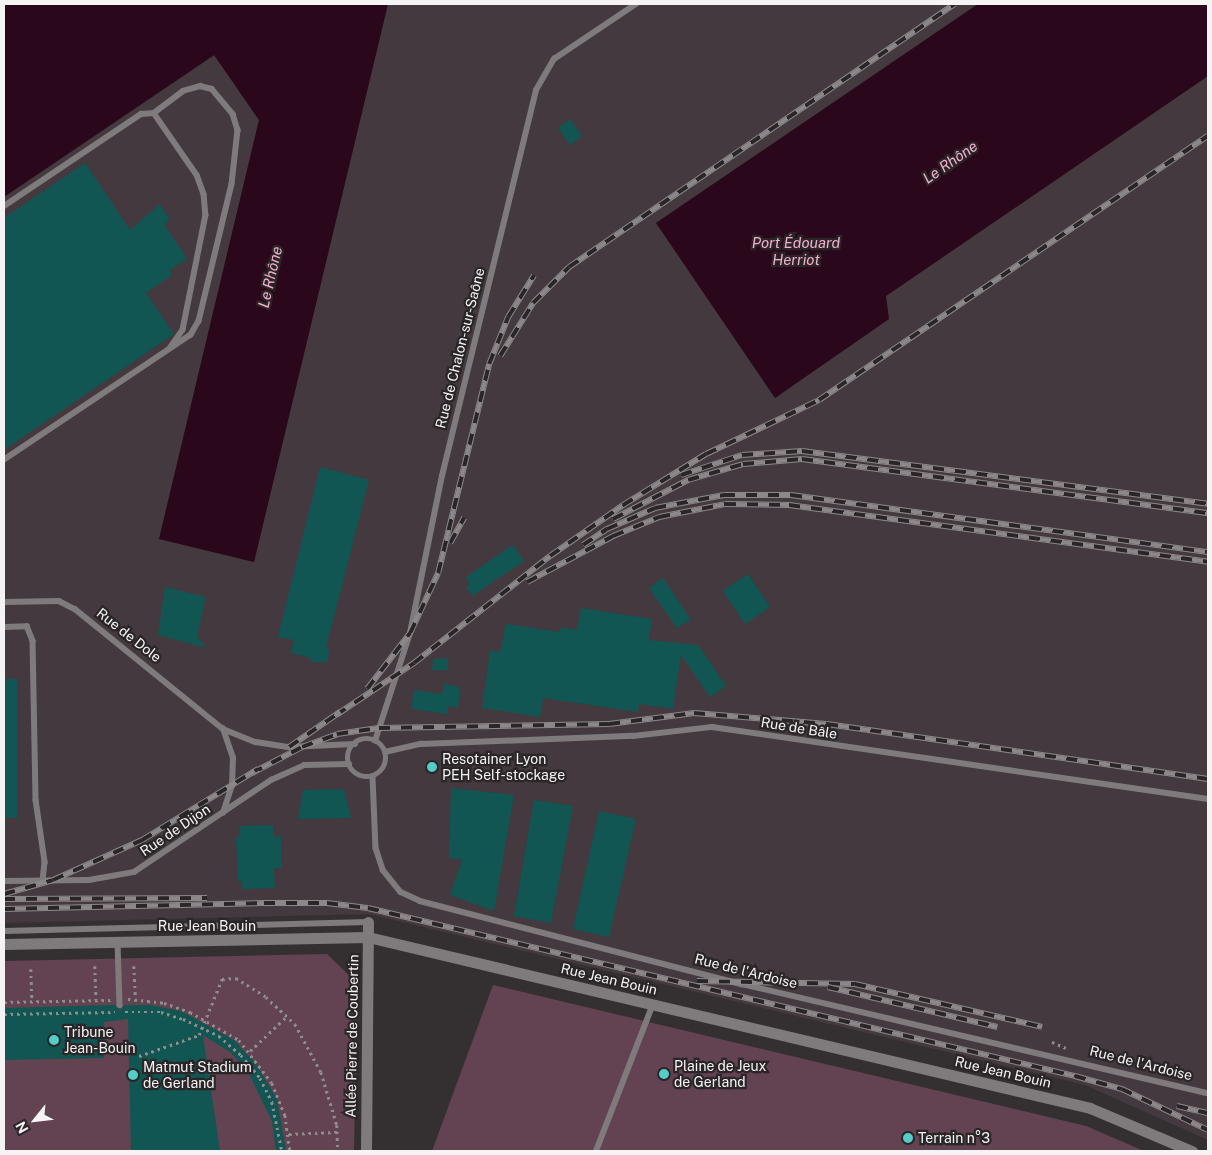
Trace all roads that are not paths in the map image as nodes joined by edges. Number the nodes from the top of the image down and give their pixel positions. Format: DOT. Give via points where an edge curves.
graph roads {
  1 [pos="636,4"];
  2 [pos="154,113"];
  3 [pos="4,206"];
  4 [pos="171,347"];
  5 [pos="4,460"];
  6 [pos="4,602"];
  7 [pos="4,627"];
  8 [pos="223,729"];
  9 [pos="375,741"];
  10 [pos="355,744"];
  11 [pos="385,752"];
  12 [pos="349,764"];
  13 [pos="373,777"];
  14 [pos="1208,799"];
  15 [pos="222,813"];
  16 [pos="43,880"];
  17 [pos="4,881"];
  18 [pos="368,922"];
  19 [pos="4,931"];
  20 [pos="368,938"];
  21 [pos="118,942"];
  22 [pos="4,944"];
  23 [pos="653,1004"];
  24 [pos="120,1005"];
  25 [pos="1208,1093"];
  26 [pos="366,1151"];
  27 [pos="596,1151"];
  28 [pos="1192,1151"];
  1 -- 9 [label="lane, Rue de Chalon-sur-Saône" via="554,59 536,90 442,476 410,633"];
  2 -- 3 [label="lane" via="141,114"];
  2 -- 4 [label="lane" via="197,175 205,201 206,215 183,330"];
  2 -- 4 [label="lane" via="183,91 200,86 223,98 238,130 232,184 199,321 191,336"];
  4 -- 5 [label="lane"];
  6 -- 8 [label="lane, Rue de Dole" via="59,601 76,609"];
  7 -- 16 [label="lane" via="27,626 33,641 36,800 45,862"];
  8 -- 10 [label="lane, Rue de Dole" via="256,742 288,747"];
  8 -- 15 [label="lane" via="233,758 232,786"];
  9 -- 10 [label="lane"];
  9 -- 11 [label="lane"];
  10 -- 12 [label="lane" via="349,753"];
  11 -- 13 [label="lane" via="383,770"];
  11 -- 14 [label="lane, Rue de Bâle" via="421,744 633,736 712,727"];
  12 -- 13 [label="lane" via="361,776"];
  12 -- 15 [label="lane, Rue de Dijon" via="304,766 271,780"];
  13 -- 25 [label="lane, Rue de l'Ardoise" via="376,848 383,870 401,892 420,902 742,984"];
  15 -- 16 [label="lane, Rue de Dijon" via="134,872 89,880"];
  16 -- 17 [label="lane, Rue de Dijon"];
  18 -- 19 [label="lane, Rue Jean Bouin"];
  18 -- 20 [label="street, Allée Pierre de Coubertin"];
  20 -- 21 [label="street, Rue Jean Bouin"];
  20 -- 23 [label="street, Rue Jean Bouin"];
  20 -- 26 [label="street, Allée Pierre de Coubertin"];
  21 -- 22 [label="street, Rue Jean Bouin"];
  21 -- 24 [label="lane"];
  23 -- 27 [label="lane"];
  23 -- 28 [label="street, Rue Jean Bouin" via="1090,1108"];
}
